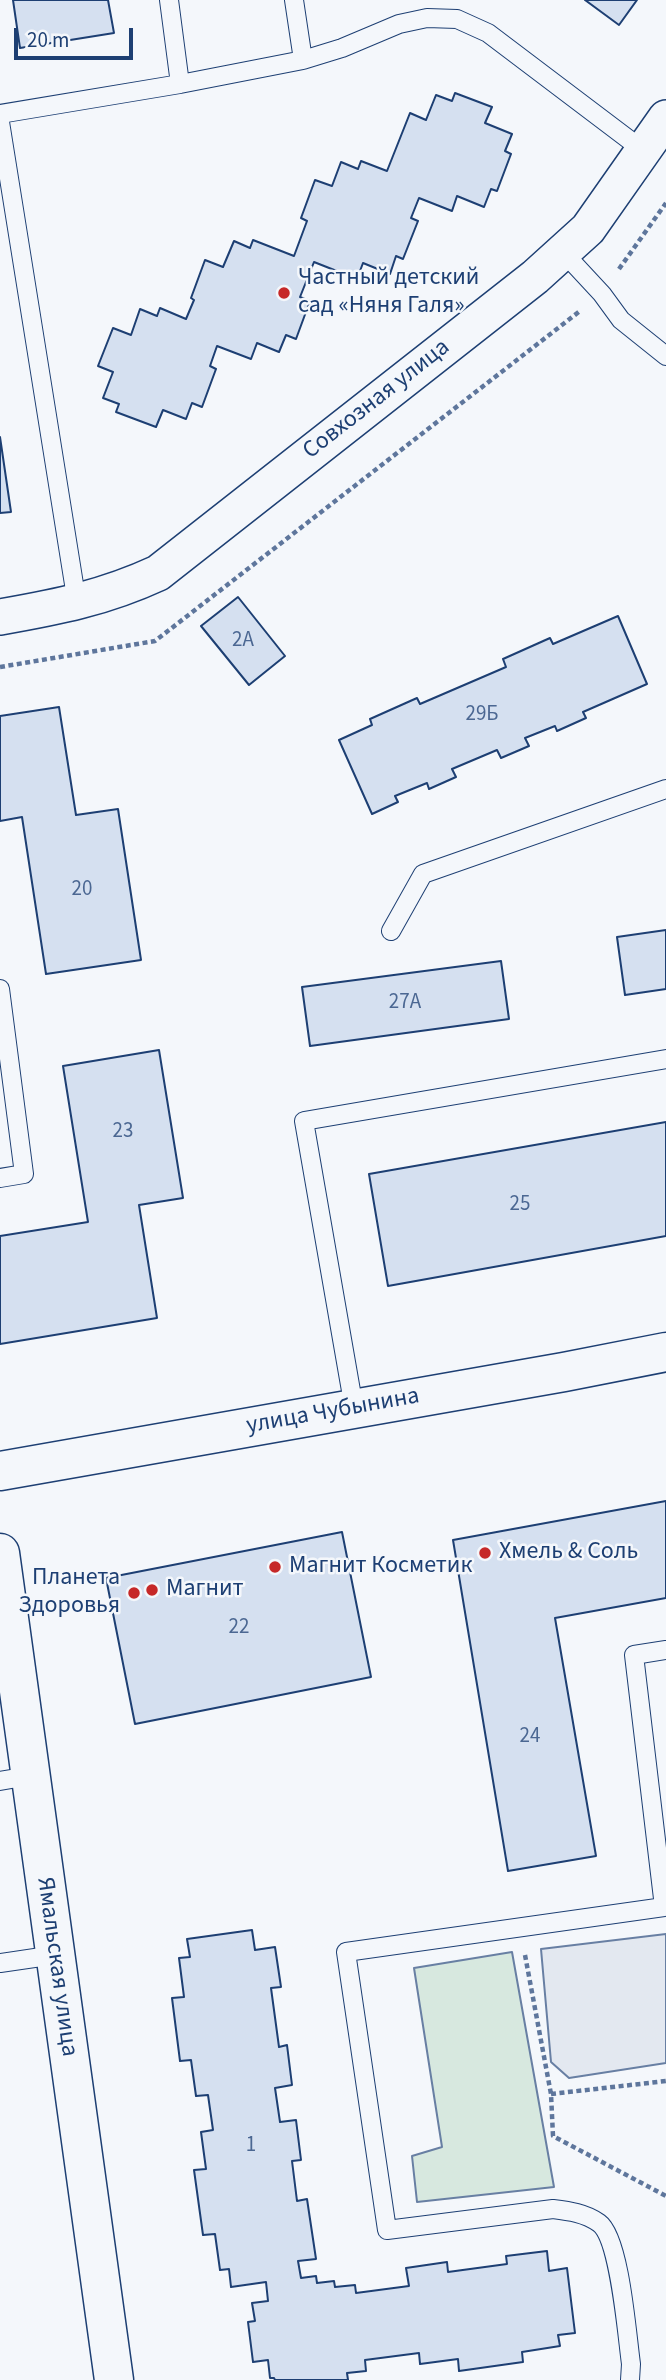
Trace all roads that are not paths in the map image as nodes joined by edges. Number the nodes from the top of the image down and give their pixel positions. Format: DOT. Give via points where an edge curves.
graph roads {
  1 [pos="169,0"];
  2 [pos="294,0"];
  3 [pos="303,60"];
  4 [pos="180,84"];
  5 [pos="0,114"];
  6 [pos="666,118"];
  7 [pos="0,122"];
  8 [pos="644,151"];
  9 [pos="563,252"];
  10 [pos="666,356"];
  11 [pos="77,603"];
  12 [pos="0,617"];
  13 [pos="666,789"];
  14 [pos="391,931"];
  15 [pos="0,989"];
  16 [pos="666,1059"];
  17 [pos="0,1178"];
  18 [pos="666,1352"];
  19 [pos="354,1408"];
  20 [pos="0,1471"];
  21 [pos="0,1553"];
  22 [pos="666,1650"];
  23 [pos="15,1778"];
  24 [pos="55,1955"];
  25 [pos="0,1963"];
  26 [pos="114,2380"];
  27 [pos="630,2380"];
  1 -- 4 [label="lane"];
  2 -- 3 [label="lane"];
  3 -- 4 [label="lane"];
  3 -- 8 [label="lane" via="398,24 427,18 457,19 488,33"];
  4 -- 5 [label="lane"];
  6 -- 8 [label="street, Совхозная улица"];
  7 -- 11 [label="lane"];
  8 -- 9 [label="street, Совхозная улица" via="588,229"];
  9 -- 10 [label="lane" via="621,320"];
  9 -- 11 [label="street, Совхозная улица" via="158,573"];
  11 -- 12 [label="street, Совхозная улица"];
  13 -- 14 [label="lane" via="423,874"];
  15 -- 17 [label="lane" via="23,1174"];
  16 -- 19 [label="lane" via="304,1121"];
  18 -- 19 [label="street, улица Чубынина"];
  19 -- 20 [label="street, улица Чубынина"];
  21 -- 23 [label="street, Ямальская улица"];
  22 -- 27 [label="lane" via="634,1655 664,1907 346,1952 387,2230 553,2209 579,2213 601,2224 615,2251"];
  23 -- 24 [label="street, Ямальская улица"];
  24 -- 25 [label="lane"];
  24 -- 26 [label="street, Ямальская улица"];
}
